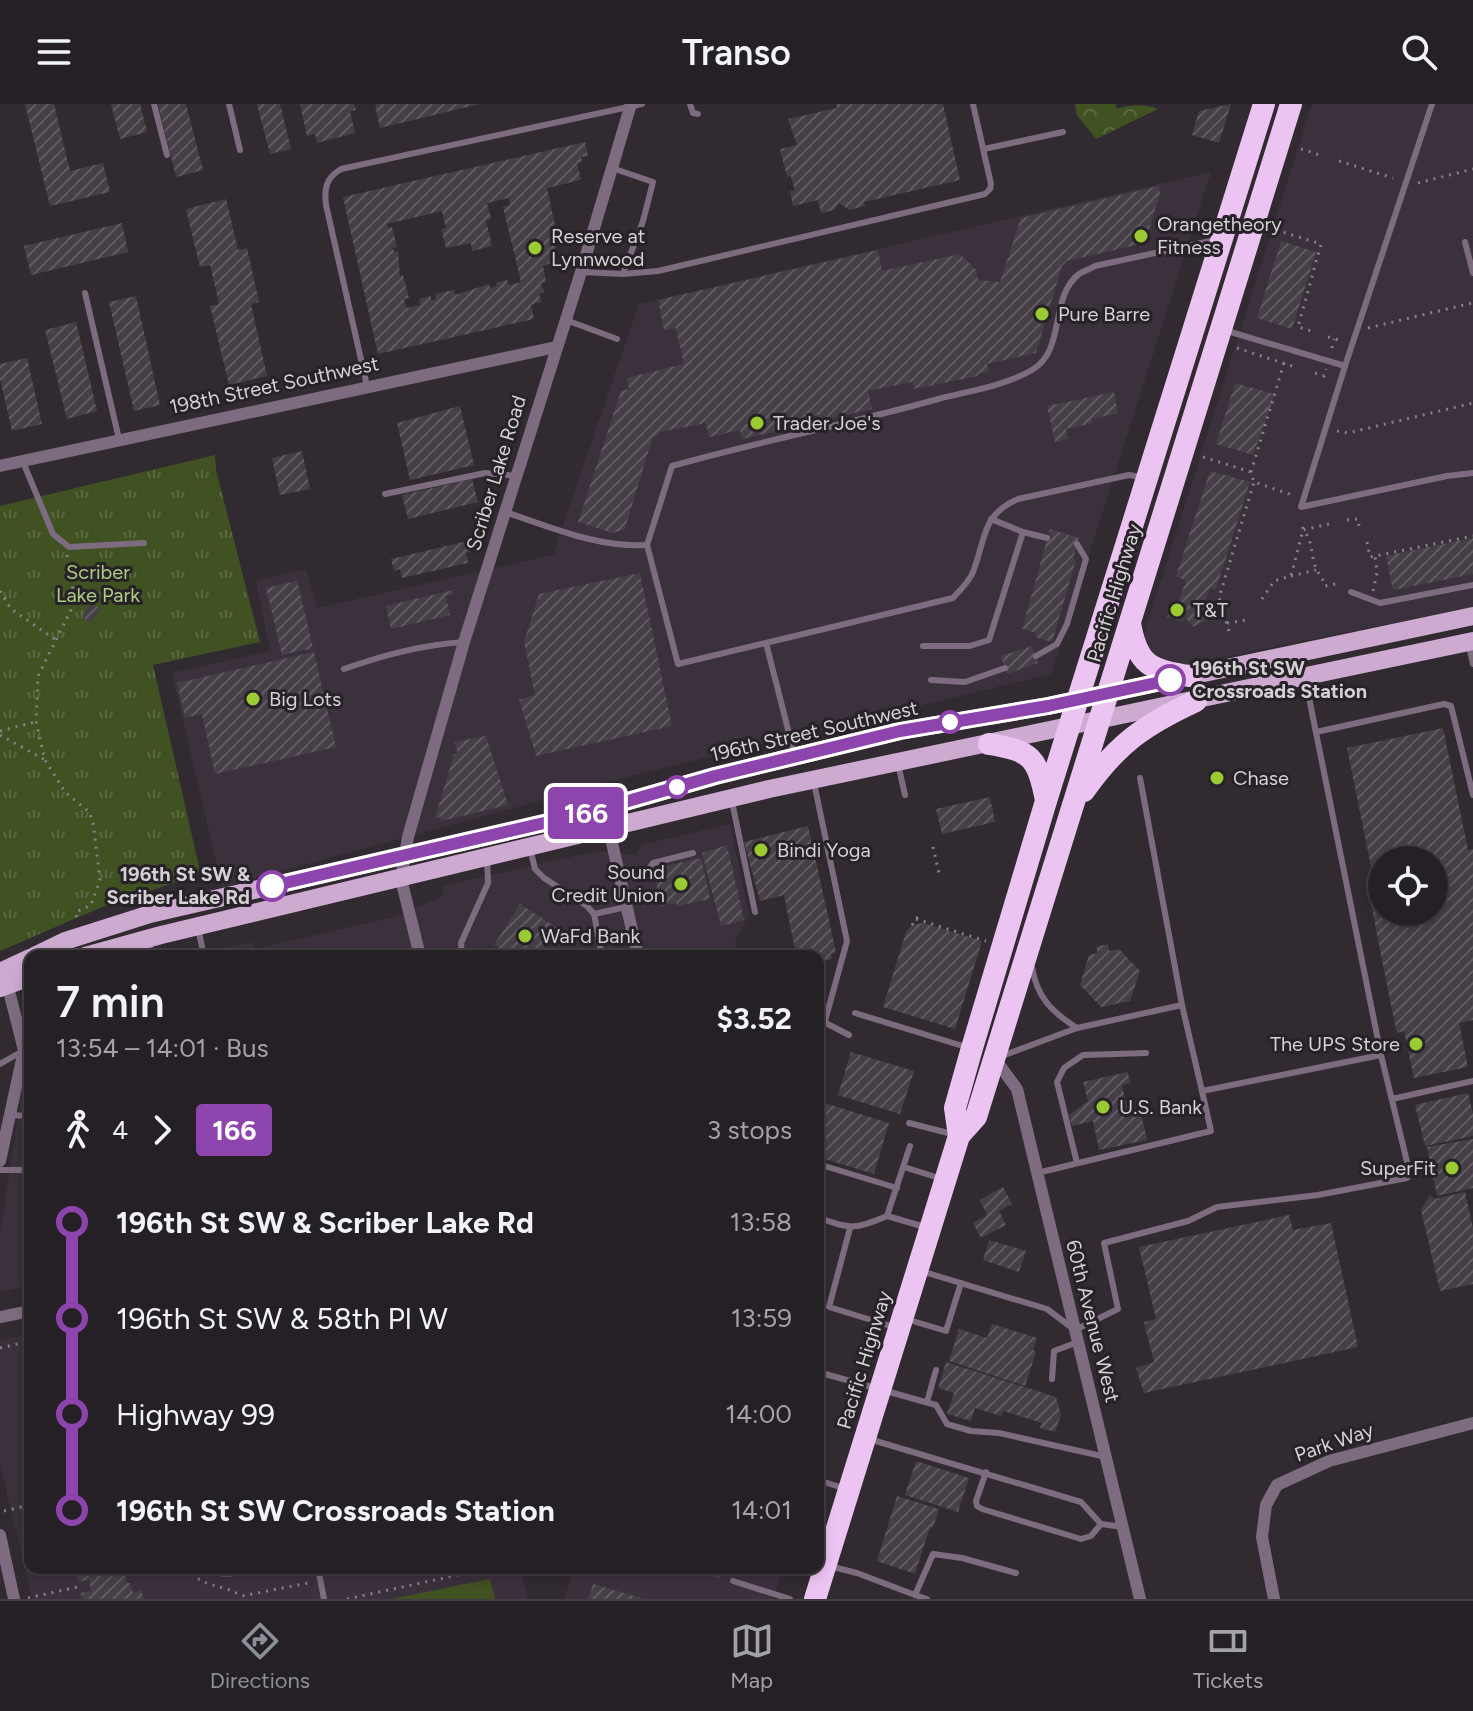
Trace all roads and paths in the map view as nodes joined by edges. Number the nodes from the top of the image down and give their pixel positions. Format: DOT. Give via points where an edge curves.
graph roads {
  1 [pos="154,104"];
  2 [pos="229,104"];
  3 [pos="690,104"];
  4 [pos="973,104"];
  5 [pos="1264,104"];
  6 [pos="1291,104"];
  7 [pos="1432,104"];
  8 [pos="634,105"];
  9 [pos="698,114"];
  10 [pos="1063,132"];
  11 [pos="984,149"];
  12 [pos="1301,149"];
  13 [pos="240,150"];
  14 [pos="167,155"];
  15 [pos="1323,156"];
  16 [pos="1339,161"];
  17 [pos="611,168"];
  18 [pos="1473,169"];
  19 [pos="1393,178"];
  20 [pos="1414,184"];
  21 [pos="1276,230"];
  22 [pos="1222,239"];
  23 [pos="1465,242"];
  24 [pos="581,272"];
  25 [pos="1473,273"];
  26 [pos="623,274"];
  27 [pos="85,293"];
  28 [pos="1472,303"];
  29 [pos="566,320"];
  30 [pos="1368,328"];
  31 [pos="1221,329"];
  32 [pos="1311,331"];
  33 [pos="1328,337"];
  34 [pos="617,339"];
  35 [pos="1334,339"];
  36 [pos="1342,341"];
  37 [pos="556,347"];
  38 [pos="1237,348"];
  39 [pos="1332,348"];
  40 [pos="1284,363"];
  41 [pos="1345,366"];
  42 [pos="1298,368"];
  43 [pos="1326,369"];
  44 [pos="1315,373"];
  45 [pos="367,386"];
  46 [pos="1473,403"];
  47 [pos="1337,431"];
  48 [pos="119,439"];
  49 [pos="1203,457"];
  50 [pos="23,462"];
  51 [pos="0,466"];
  52 [pos="1251,472"];
  53 [pos="1473,473"];
  54 [pos="517,476"];
  55 [pos="1148,479"];
  56 [pos="1254,482"];
  57 [pos="385,494"];
  58 [pos="1291,499"];
  59 [pos="505,512"];
  60 [pos="991,519"];
  61 [pos="1347,520"];
  62 [pos="1302,521"];
  63 [pos="1329,524"];
  64 [pos="1359,526"];
  65 [pos="1303,530"];
  66 [pos="1023,532"];
  67 [pos="1473,536"];
  68 [pos="1047,538"];
  69 [pos="1367,542"];
  70 [pos="144,543"];
  71 [pos="1077,544"];
  72 [pos="647,545"];
  73 [pos="69,547"];
  74 [pos="1375,556"];
  75 [pos="1316,570"];
  76 [pos="1291,576"];
  77 [pos="1340,583"];
  78 [pos="1473,585"];
  79 [pos="0,591"];
  80 [pos="1351,592"];
  81 [pos="1373,595"];
  82 [pos="1262,599"];
  83 [pos="1473,616"];
  84 [pos="1246,620"];
  85 [pos="1130,621"];
  86 [pos="1227,623"];
  87 [pos="1229,631"];
  88 [pos="56,640"];
  89 [pos="464,642"];
  90 [pos="1350,642"];
  91 [pos="1471,642"];
  92 [pos="766,643"];
  93 [pos="923,646"];
  94 [pos="1036,656"];
  95 [pos="1473,664"];
  96 [pos="1005,668"];
  97 [pos="344,669"];
  98 [pos="1190,676"];
  99 [pos="1305,678"];
  100 [pos="931,680"];
  101 [pos="1107,693"];
  102 [pos="1079,699"];
  103 [pos="1196,701"];
  104 [pos="1099,721"];
  105 [pos="36,722"];
  106 [pos="1070,727"];
  107 [pos="1316,732"];
  108 [pos="0,733"];
  109 [pos="989,744"];
  110 [pos="795,757"];
  111 [pos="45,760"];
  112 [pos="898,761"];
  113 [pos="1140,778"];
  114 [pos="814,780"];
  115 [pos="769,789"];
  116 [pos="905,795"];
  117 [pos="1473,795"];
  118 [pos="633,799"];
  119 [pos="731,799"];
  120 [pos="1046,801"];
  121 [pos="1068,816"];
  122 [pos="609,830"];
  123 [pos="933,847"];
  124 [pos="530,848"];
  125 [pos="693,853"];
  126 [pos="404,856"];
  127 [pos="487,858"];
  128 [pos="935,875"];
  129 [pos="401,879"];
  130 [pos="620,880"];
  131 [pos="627,907"];
  132 [pos="755,912"];
  133 [pos="594,914"];
  134 [pos="912,925"];
  135 [pos="198,926"];
  136 [pos="71,938"];
  137 [pos="986,941"];
  138 [pos="1029,945"];
  139 [pos="149,947"];
  140 [pos="46,950"];
  141 [pos="59,950"];
  142 [pos="128,950"];
  143 [pos="203,950"];
  144 [pos="419,950"];
  145 [pos="462,950"];
  146 [pos="601,950"];
  147 [pos="637,950"];
  148 [pos="24,964"];
  149 [pos="24,970"];
  150 [pos="24,978"];
  151 [pos="3,982"];
  152 [pos="1182,1005"];
  153 [pos="824,1011"];
  154 [pos="855,1013"];
  155 [pos="824,1022"];
  156 [pos="1077,1028"];
  157 [pos="849,1035"];
  158 [pos="972,1048"];
  159 [pos="24,1050"];
  160 [pos="1146,1053"];
  161 [pos="1381,1055"];
  162 [pos="995,1059"];
  163 [pos="0,1064"];
  164 [pos="24,1071"];
  165 [pos="1473,1081"];
  166 [pos="1202,1091"];
  167 [pos="1392,1099"];
  168 [pos="10,1115"];
  169 [pos="24,1116"];
  170 [pos="909,1123"];
  171 [pos="3,1136"];
  172 [pos="959,1136"];
  173 [pos="910,1146"];
  174 [pos="0,1161"];
  175 [pos="1077,1163"];
  176 [pos="824,1166"];
  177 [pos="904,1167"];
  178 [pos="0,1170"];
  179 [pos="24,1170"];
  180 [pos="1037,1173"];
  181 [pos="945,1180"];
  182 [pos="897,1188"];
  183 [pos="887,1216"];
  184 [pos="824,1220"];
  185 [pos="850,1228"];
  186 [pos="930,1228"];
  187 [pos="917,1270"];
  188 [pos="961,1283"];
  189 [pos="24,1312"];
  190 [pos="0,1317"];
  191 [pos="901,1323"];
  192 [pos="1076,1336"];
  193 [pos="24,1342"];
  194 [pos="0,1348"];
  195 [pos="936,1370"];
  196 [pos="824,1374"];
  197 [pos="1052,1379"];
  198 [pos="880,1390"];
  199 [pos="927,1402"];
  200 [pos="1473,1423"];
  201 [pos="865,1438"];
  202 [pos="1106,1457"];
  203 [pos="986,1472"];
  204 [pos="824,1482"];
  205 [pos="849,1490"];
  206 [pos="24,1506"];
  207 [pos="4,1511"];
  208 [pos="1101,1524"];
  209 [pos="1123,1527"];
  210 [pos="0,1535"];
  211 [pos="824,1557"];
  212 [pos="824,1565"];
  213 [pos="1016,1573"];
  214 [pos="191,1574"];
  215 [pos="319,1574"];
  216 [pos="462,1574"];
  217 [pos="820,1574"];
  218 [pos="733,1581"];
  219 [pos="308,1583"];
  220 [pos="82,1586"];
  221 [pos="915,1595"];
  222 [pos="28,1598"];
  223 [pos="14,1599"];
  224 [pos="324,1599"];
  225 [pos="347,1599"];
  226 [pos="790,1599"];
  227 [pos="815,1599"];
  228 [pos="927,1599"];
  229 [pos="1140,1599"];
  230 [pos="1274,1599"];
  1 -- 14 [label="lane"];
  2 -- 13 [label="lane"];
  3 -- 9 [label="lane"];
  4 -- 11 [label="lane"];
  5 -- 22 [label="highway, Pacific Highway"];
  6 -- 31 [label="highway, Pacific Highway"];
  7 -- 41 [label="lane"];
  8 -- 17 [label="street, Scriber Lake Road"];
  8 -- 45 [label="lane" via="333,173 324,191 326,205"];
  10 -- 11 [label="lane"];
  11 -- 26 [label="lane" via="991,184 985,194 693,263"];
  12 -- 15 [label="path"];
  16 -- 19 [label="path"];
  17 -- 24 [label="street, Scriber Lake Road"];
  17 -- 26 [label="lane" via="653,182"];
  18 -- 20 [label="path"];
  21 -- 32 [label="path" via="1321,244 1298,327"];
  22 -- 55 [label="highway, Pacific Highway"];
  22 -- 72 [label="lane" via="1080,273 1066,295 1049,352 1034,370 881,415 672,466"];
  23 -- 25 [label="lane"];
  24 -- 26 [label="lane"];
  24 -- 29 [label="street, Scriber Lake Road"];
  27 -- 48 [label="lane"];
  28 -- 30 [label="path"];
  29 -- 34 [label="lane"];
  29 -- 37 [label="street, Scriber Lake Road"];
  31 -- 41 [label="lane"];
  31 -- 85 [label="highway, Pacific Highway"];
  33 -- 35 [label="path"];
  35 -- 36 [label="path"];
  35 -- 39 [label="path"];
  37 -- 45 [label="street, 198th Street Southwest"];
  37 -- 54 [label="street, Scriber Lake Road"];
  38 -- 40 [label="path"];
  40 -- 42 [label="path"];
  40 -- 52 [label="path"];
  41 -- 53 [label="lane" via="1301,507"];
  43 -- 44 [label="path" via="1324,376"];
  45 -- 48 [label="street, 198th Street Southwest"];
  46 -- 47 [label="path" via="1348,433"];
  48 -- 50 [label="street, 198th Street Southwest"];
  49 -- 52 [label="path"];
  50 -- 51 [label="street, 198th Street Southwest"];
  50 -- 73 [label="lane" via="53,534"];
  52 -- 56 [label="path"];
  54 -- 57 [label="lane" via="485,473"];
  54 -- 59 [label="street, Scriber Lake Road"];
  55 -- 60 [label="lane" via="1129,475 1018,499 1001,506"];
  55 -- 102 [label="highway, Pacific Highway"];
  56 -- 58 [label="path"];
  56 -- 86 [label="path" via="1219,598"];
  59 -- 72 [label="lane" via="589,539"];
  59 -- 89 [label="street, Scriber Lake Road"];
  60 -- 66 [label="lane"];
  60 -- 92 [label="lane" via="972,576 953,598"];
  61 -- 64 [label="path" via="1358,519"];
  62 -- 65 [label="path"];
  63 -- 65 [label="path"];
  65 -- 75 [label="path"];
  65 -- 76 [label="path"];
  66 -- 68 [label="lane"];
  66 -- 93 [label="lane" via="989,640 970,646"];
  67 -- 74 [label="path"];
  69 -- 74 [label="path" via="1370,557"];
  70 -- 73 [label="lane"];
  71 -- 94 [label="lane" via="1086,559 1067,624 1057,644"];
  72 -- 92 [label="lane" via="678,664"];
  73 -- 88 [label="path" via="75,602"];
  74 -- 81 [label="path"];
  75 -- 76 [label="path"];
  75 -- 77 [label="path" via="1325,586"];
  76 -- 82 [label="path" via="1274,581"];
  78 -- 80 [label="lane" via="1380,603"];
  79 -- 88 [label="path" via="11,609"];
  83 -- 90 [label="main road, 196th Street Southwest"];
  84 -- 86 [label="path"];
  85 -- 98 [label="highway" via="1137,651 1147,663 1159,671"];
  85 -- 101 [label="highway, Pacific Highway"];
  86 -- 87 [label="path"];
  88 -- 105 [label="path" via="38,676"];
  89 -- 97 [label="lane" via="421,646"];
  89 -- 126 [label="street, Scriber Lake Road"];
  90 -- 98 [label="main road, 196th Street Southwest"];
  90 -- 99 [label="main road" via="1337,659 1307,670"];
  91 -- 95 [label="lane"];
  91 -- 99 [label="main road"];
  92 -- 110 [label="lane"];
  96 -- 100 [label="lane" via="965,682"];
  98 -- 101 [label="main road, 196th Street Southwest"];
  99 -- 103 [label="main road"];
  99 -- 107 [label="lane"];
  101 -- 102 [label="main road, 196th Street Southwest"];
  101 -- 104 [label="highway, Pacific Highway"];
  102 -- 106 [label="highway, Pacific Highway"];
  102 -- 110 [label="main road, 196th Street Southwest" via="900,731"];
  103 -- 104 [label="main road"];
  103 -- 121 [label="highway" via="1157,719 1121,746"];
  104 -- 106 [label="main road"];
  104 -- 121 [label="highway, Pacific Highway"];
  105 -- 108 [label="path"];
  105 -- 111 [label="path"];
  106 -- 109 [label="main road"];
  106 -- 120 [label="highway, Pacific Highway"];
  107 -- 117 [label="lane" via="1451,706"];
  107 -- 161 [label="lane"];
  108 -- 111 [label="path"];
  109 -- 112 [label="main road"];
  109 -- 120 [label="highway" via="1032,758"];
  110 -- 115 [label="main road" via="792,770"];
  110 -- 118 [label="main road, 196th Street Southwest"];
  111 -- 136 [label="path" via="93,822 100,880 91,905 76,912"];
  112 -- 114 [label="main road"];
  112 -- 116 [label="lane"];
  113 -- 152 [label="lane"];
  114 -- 115 [label="main road"];
  114 -- 153 [label="lane" via="847,941"];
  115 -- 119 [label="main road"];
  118 -- 122 [label="main road" via="633,807 609,821"];
  118 -- 126 [label="main road, 196th Street Southwest"];
  119 -- 122 [label="main road"];
  119 -- 132 [label="lane"];
  120 -- 158 [label="highway, Pacific Highway"];
  121 -- 138 [label="highway, Pacific Highway"];
  122 -- 124 [label="main road"];
  122 -- 130 [label="street"];
  123 -- 128 [label="path" via="939,873"];
  124 -- 127 [label="main road"];
  124 -- 133 [label="lane" via="535,869"];
  125 -- 130 [label="lane" via="653,863 646,873"];
  126 -- 129 [label="street"];
  126 -- 136 [label="main road, 196th Street Southwest" via="150,914"];
  127 -- 129 [label="main road"];
  127 -- 145 [label="lane" via="488,883"];
  129 -- 135 [label="main road"];
  129 -- 144 [label="street"];
  130 -- 131 [label="street"];
  131 -- 133 [label="lane"];
  131 -- 147 [label="street"];
  133 -- 146 [label="lane"];
  134 -- 137 [label="path" via="917,917"];
  135 -- 139 [label="main road"];
  135 -- 143 [label="lane"];
  136 -- 140 [label="main road, 196th Street Southwest"];
  136 -- 141 [label="main road"];
  138 -- 156 [label="lane" via="1042,1000"];
  138 -- 162 [label="highway, Pacific Highway"];
  139 -- 142 [label="main road"];
  148 -- 151 [label="main road, 196th Street Southwest"];
  149 -- 151 [label="main road"];
  150 -- 151 [label="main road"];
  151 -- 159 [label="street"];
  152 -- 156 [label="lane"];
  152 -- 166 [label="lane"];
  154 -- 158 [label="lane"];
  155 -- 157 [label="lane"];
  156 -- 162 [label="lane"];
  158 -- 172 [label="highway, Pacific Highway" via="955,1108"];
  159 -- 163 [label="lane"];
  160 -- 175 [label="lane" via="1083,1055 1064,1068 1057,1082"];
  161 -- 166 [label="lane"];
  161 -- 167 [label="lane"];
  162 -- 172 [label="highway, Pacific Highway" via="976,1117"];
  162 -- 180 [label="street, 60th Avenue West" via="1017,1089"];
  164 -- 168 [label="street"];
  165 -- 167 [label="lane"];
  166 -- 175 [label="lane" via="1211,1131"];
  167 -- 192 [label="lane" via="1407,1178 1217,1207 1188,1221 1104,1243 1118,1309"];
  168 -- 169 [label="lane"];
  168 -- 171 [label="street"];
  170 -- 172 [label="lane"];
  171 -- 174 [label="street"];
  172 -- 181 [label="highway, Pacific Highway"];
  173 -- 177 [label="lane"];
  175 -- 180 [label="lane"];
  176 -- 182 [label="lane"];
  177 -- 181 [label="lane"];
  177 -- 182 [label="lane"];
  178 -- 179 [label="lane"];
  180 -- 192 [label="street, 60th Avenue West"];
  181 -- 186 [label="highway, Pacific Highway"];
  182 -- 183 [label="lane"];
  183 -- 185 [label="lane"];
  183 -- 186 [label="lane"];
  184 -- 185 [label="lane"];
  185 -- 191 [label="lane" via="829,1307"];
  186 -- 187 [label="highway, Pacific Highway"];
  187 -- 188 [label="lane"];
  187 -- 191 [label="highway, Pacific Highway"];
  188 -- 191 [label="lane" via="946,1331"];
  188 -- 192 [label="lane" via="1047,1309"];
  189 -- 190 [label="street"];
  191 -- 198 [label="highway, Pacific Highway"];
  192 -- 197 [label="lane" via="1054,1351"];
  192 -- 202 [label="street, 60th Avenue West"];
  193 -- 194 [label="path"];
  195 -- 199 [label="lane"];
  196 -- 198 [label="lane"];
  198 -- 199 [label="lane"];
  198 -- 201 [label="highway, Pacific Highway"];
  199 -- 202 [label="lane" via="936,1405 947,1424"];
  200 -- 230 [label="street, Park Way" via="1329,1461 1277,1485 1266,1505 1262,1537"];
  201 -- 203 [label="lane"];
  201 -- 205 [label="highway, Pacific Highway"];
  202 -- 209 [label="street, 60th Avenue West"];
  203 -- 208 [label="lane" via="1081,1502"];
  203 -- 208 [label="lane" via="976,1501 982,1509 1081,1539"];
  204 -- 205 [label="lane"];
  205 -- 211 [label="highway, Pacific Highway"];
  206 -- 207 [label="path"];
  208 -- 209 [label="lane"];
  209 -- 229 [label="street, 60th Avenue West"];
  210 -- 223 [label="street"];
  212 -- 221 [label="lane"];
  213 -- 221 [label="lane" via="933,1554"];
  214 -- 219 [label="path" via="242,1596"];
  215 -- 224 [label="lane"];
  216 -- 225 [label="path"];
  217 -- 227 [label="highway, Pacific Highway"];
  218 -- 226 [label="lane"];
  220 -- 222 [label="path"];
  221 -- 228 [label="lane"];
}
